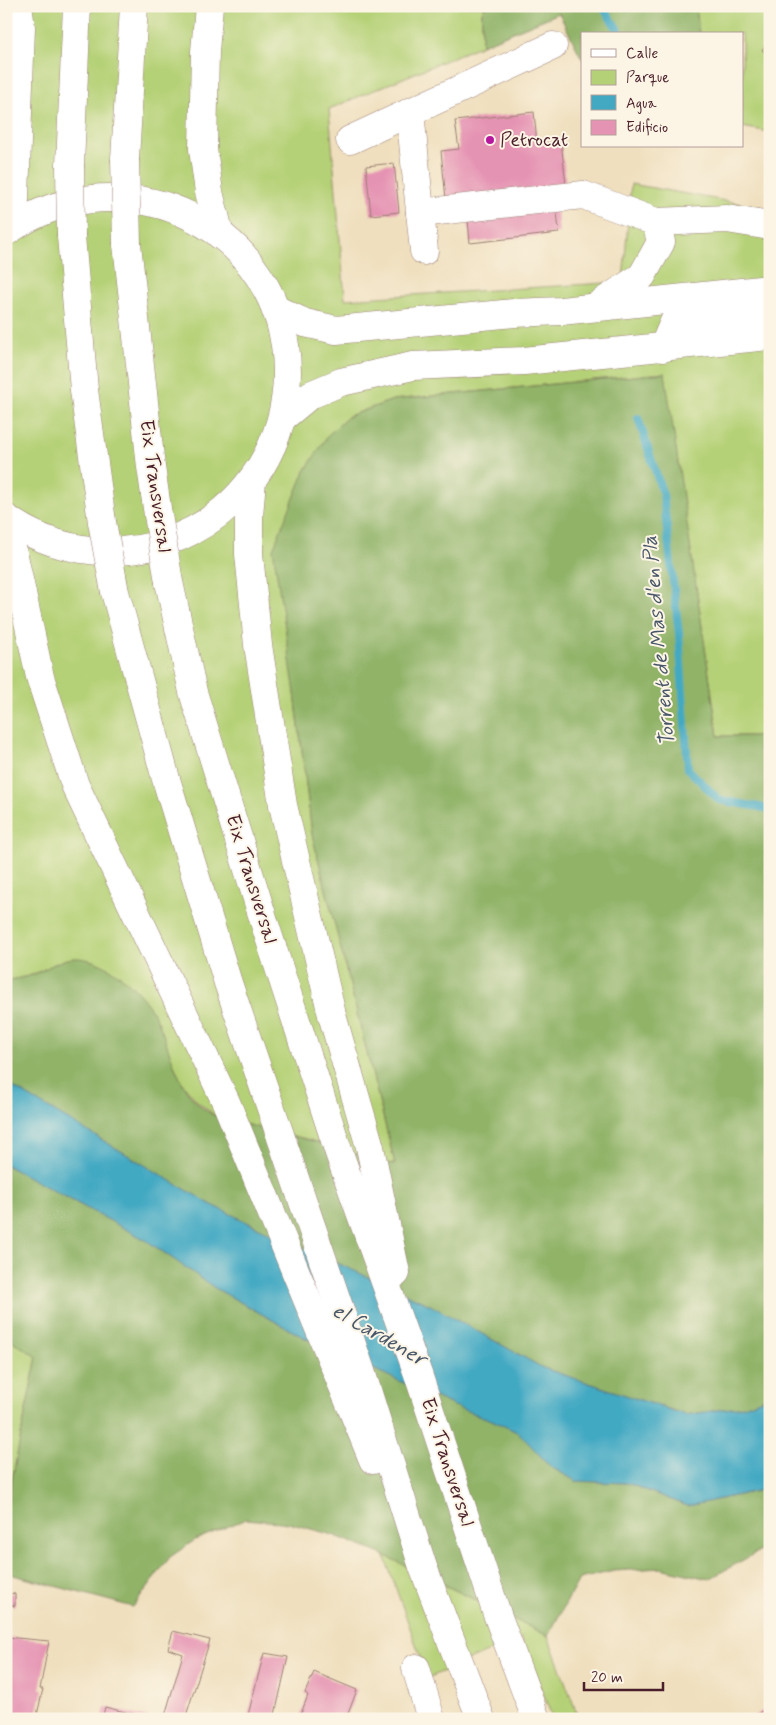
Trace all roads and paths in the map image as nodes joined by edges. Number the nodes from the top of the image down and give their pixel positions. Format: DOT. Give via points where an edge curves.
graph roads {
  1 [pos="18,6"];
  2 [pos="77,6"];
  3 [pos="134,6"];
  4 [pos="208,6"];
  5 [pos="553,46"];
  6 [pos="410,112"];
  7 [pos="350,140"];
  8 [pos="420,213"];
  9 [pos="656,222"];
  10 [pos="770,226"];
  11 [pos="10,229"];
  12 [pos="220,235"];
  13 [pos="424,251"];
  14 [pos="770,289"];
  15 [pos="597,306"];
  16 [pos="275,309"];
  17 [pos="770,313"];
  18 [pos="770,336"];
  19 [pos="662,348"];
  20 [pos="282,418"];
  21 [pos="252,480"];
  22 [pos="6,518"];
  23 [pos="6,537"];
  24 [pos="418,1374"];
  25 [pos="423,1567"];
  26 [pos="416,1668"];
  27 [pos="431,1719"];
  28 [pos="481,1719"];
  29 [pos="536,1719"];
  1 -- 11 [label="main road" via="22,27"];
  2 -- 25 [label="main road, bridge" via="70,165 71,236 84,390 115,592 166,779 228,983 360,1368"];
  3 -- 24 [label="main road, Eix Transversal, bridge" via="125,159 127,244 151,467 169,582 194,692 268,934 339,1153"];
  4 -- 12 [label="main road" via="203,150"];
  5 -- 6 [label="main road"];
  6 -- 7 [label="main road"];
  6 -- 8 [label="main road"];
  8 -- 9 [label="main road" via="584,195"];
  8 -- 13 [label="main road"];
  9 -- 10 [label="main road" via="727,219"];
  9 -- 15 [label="main road" via="660,242 642,276"];
  11 -- 12 [label="main road" via="61,204 113,197 144,200 174,209"];
  12 -- 16 [label="main road" via="250,264"];
  14 -- 15 [label="main road"];
  15 -- 16 [label="main road" via="336,330 305,323"];
  16 -- 20 [label="main road" via="287,363"];
  17 -- 19 [label="main road" via="674,322"];
  18 -- 19 [label="main road"];
  19 -- 20 [label="main road" via="413,366 341,382 310,395"];
  20 -- 21 [label="main road" via="268,455"];
  21 -- 22 [label="main road" via="231,504 197,528 169,541 139,549 97,551 71,547 36,536"];
  21 -- 24 [label="main road" via="248,554 258,645 283,805 332,1015 370,1147"];
  23 -- 25 [label="main road" via="14,556 40,677 76,785 226,1102 363,1437"];
  24 -- 29 [label="main road, Eix Transversal" via="497,1614"];
  25 -- 28 [label="main road"];
  26 -- 27 [label="main road"];
}
